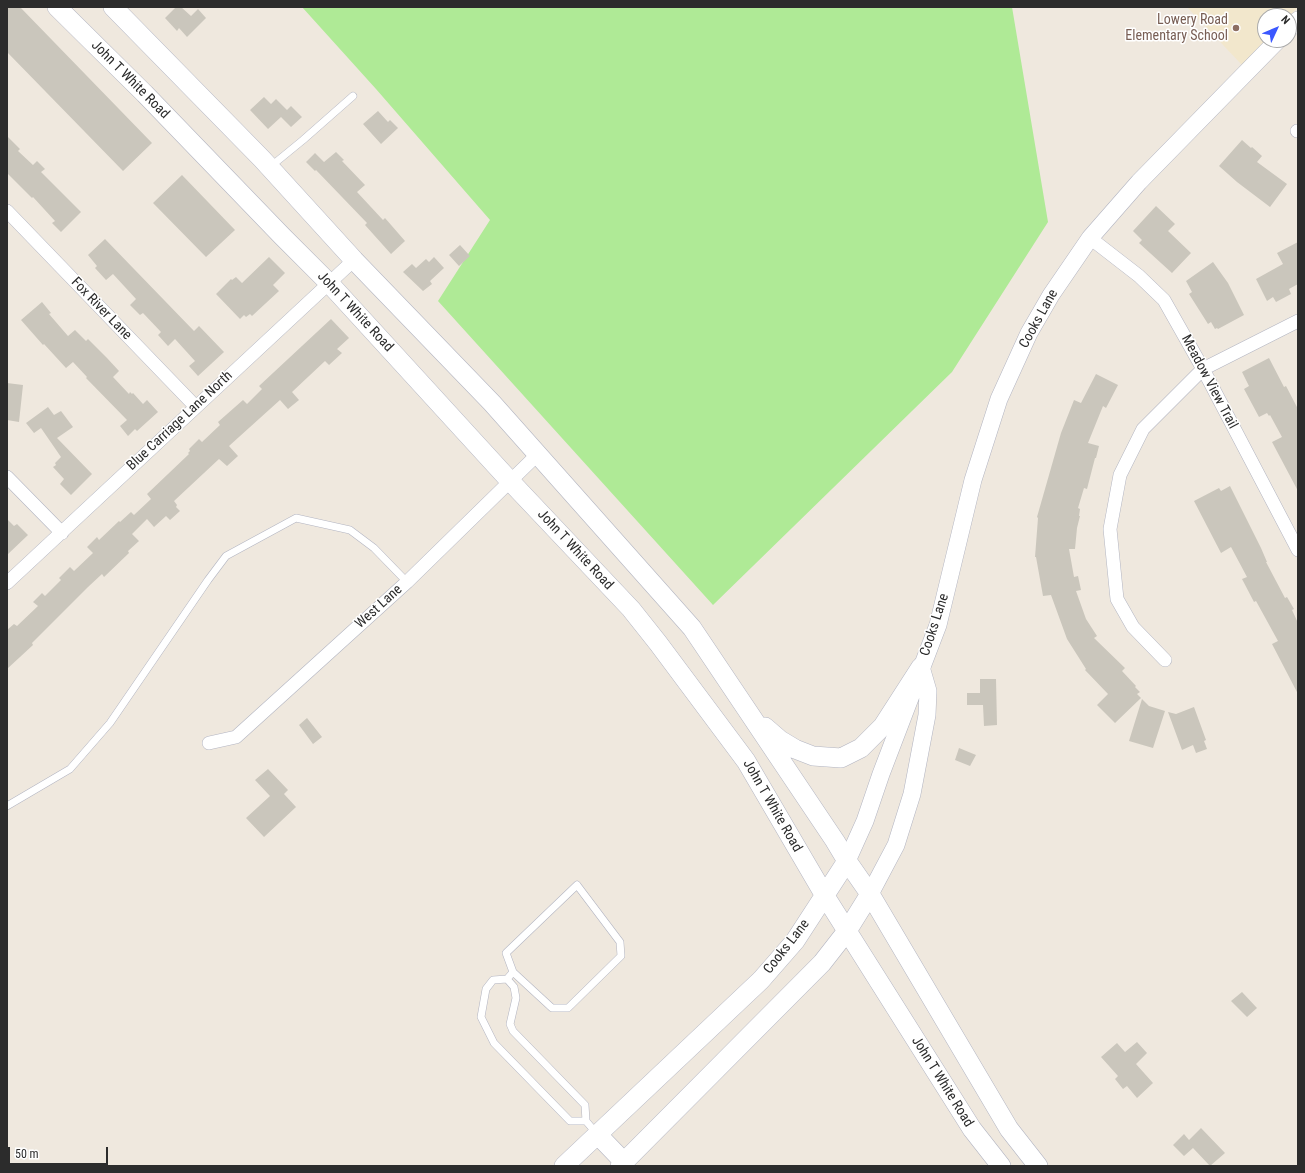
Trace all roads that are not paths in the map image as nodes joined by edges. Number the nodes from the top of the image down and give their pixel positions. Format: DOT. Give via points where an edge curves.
graph roads {
  1 [pos="57,7"];
  2 [pos="113,7"];
  3 [pos="1270,48"];
  4 [pos="352,96"];
  5 [pos="270,167"];
  6 [pos="7,211"];
  7 [pos="1090,238"];
  8 [pos="354,260"];
  9 [pos="329,283"];
  10 [pos="1298,321"];
  11 [pos="1203,369"];
  12 [pos="196,406"];
  13 [pos="538,454"];
  14 [pos="7,477"];
  15 [pos="510,481"];
  16 [pos="62,533"];
  17 [pos="1298,550"];
  18 [pos="407,582"];
  19 [pos="7,583"];
  20 [pos="1165,660"];
  21 [pos="921,667"];
  22 [pos="746,710"];
  23 [pos="209,743"];
  24 [pos="7,806"];
  25 [pos="847,861"];
  26 [pos="870,894"];
  27 [pos="825,896"];
  28 [pos="847,931"];
  29 [pos="513,972"];
  30 [pos="508,979"];
  31 [pos="591,1128"];
  32 [pos="622,1164"];
  33 [pos="564,1166"];
  34 [pos="1001,1166"];
  35 [pos="1038,1166"];
  1 -- 9 [label="main road, John T White Road"];
  2 -- 5 [label="main road, John T White Road"];
  3 -- 7 [label="street, Cooks Lane" via="1139,182"];
  4 -- 5 [label="lane"];
  5 -- 8 [label="main road, John T White Road"];
  6 -- 12 [label="street, Fox River Lane"];
  7 -- 11 [label="street, Meadow View Trail" via="1139,276 1164,300"];
  7 -- 21 [label="street, Cooks Lane" via="1051,295 1029,333 999,399 973,480 938,625"];
  8 -- 9 [label="street, Blue Carriage Lane North"];
  8 -- 13 [label="main road, John T White Road"];
  9 -- 12 [label="street, Blue Carriage Lane North"];
  9 -- 15 [label="main road, John T White Road"];
  10 -- 11 [label="street"];
  11 -- 17 [label="street, Meadow View Trail"];
  11 -- 20 [label="street" via="1143,429 1120,475 1110,529 1116,599 1133,627"];
  12 -- 16 [label="street, Blue Carriage Lane North"];
  13 -- 15 [label="street, West Lane"];
  13 -- 22 [label="main road, John T White Road" via="692,628"];
  14 -- 16 [label="street"];
  15 -- 18 [label="street, West Lane"];
  15 -- 27 [label="main road, John T White Road" via="631,609 663,649 746,761"];
  16 -- 19 [label="street, Blue Carriage Lane North"];
  18 -- 23 [label="street, West Lane" via="236,737"];
  18 -- 24 [label="lane" via="374,548 350,530 296,518 226,556 110,723 70,769"];
  21 -- 22 [label="main road" via="883,726 861,748 841,758 813,756 795,749 780,740"];
  21 -- 25 [label="street, Cooks Lane" via="865,821"];
  21 -- 26 [label="street, Cooks Lane" via="928,692 927,715 912,794 896,844"];
  22 -- 25 [label="main road, John T White Road"];
  25 -- 26 [label="main road, John T White Road"];
  25 -- 27 [label="main road, Cooks Lane"];
  26 -- 28 [label="main road, Cooks Lane"];
  26 -- 35 [label="main road, John T White Road" via="1009,1129"];
  27 -- 28 [label="main road, John T White Road"];
  27 -- 31 [label="main road, Cooks Lane" via="795,941 761,980"];
  28 -- 32 [label="main road, Cooks Lane" via="822,963"];
  28 -- 34 [label="main road, John T White Road" via="972,1129"];
  29 -- 29 [label="lane" via="506,953 576,885 620,942 621,956 568,1008 552,1008"];
  29 -- 30 [label="lane"];
  30 -- 31 [label="lane" via="514,987 516,998 510,1024 513,1031 584,1105"];
  30 -- 31 [label="lane" via="493,980 486,989 481,1017 494,1043 570,1121"];
  31 -- 32 [label="main road"];
  31 -- 33 [label="main road, Cooks Lane"];
}
